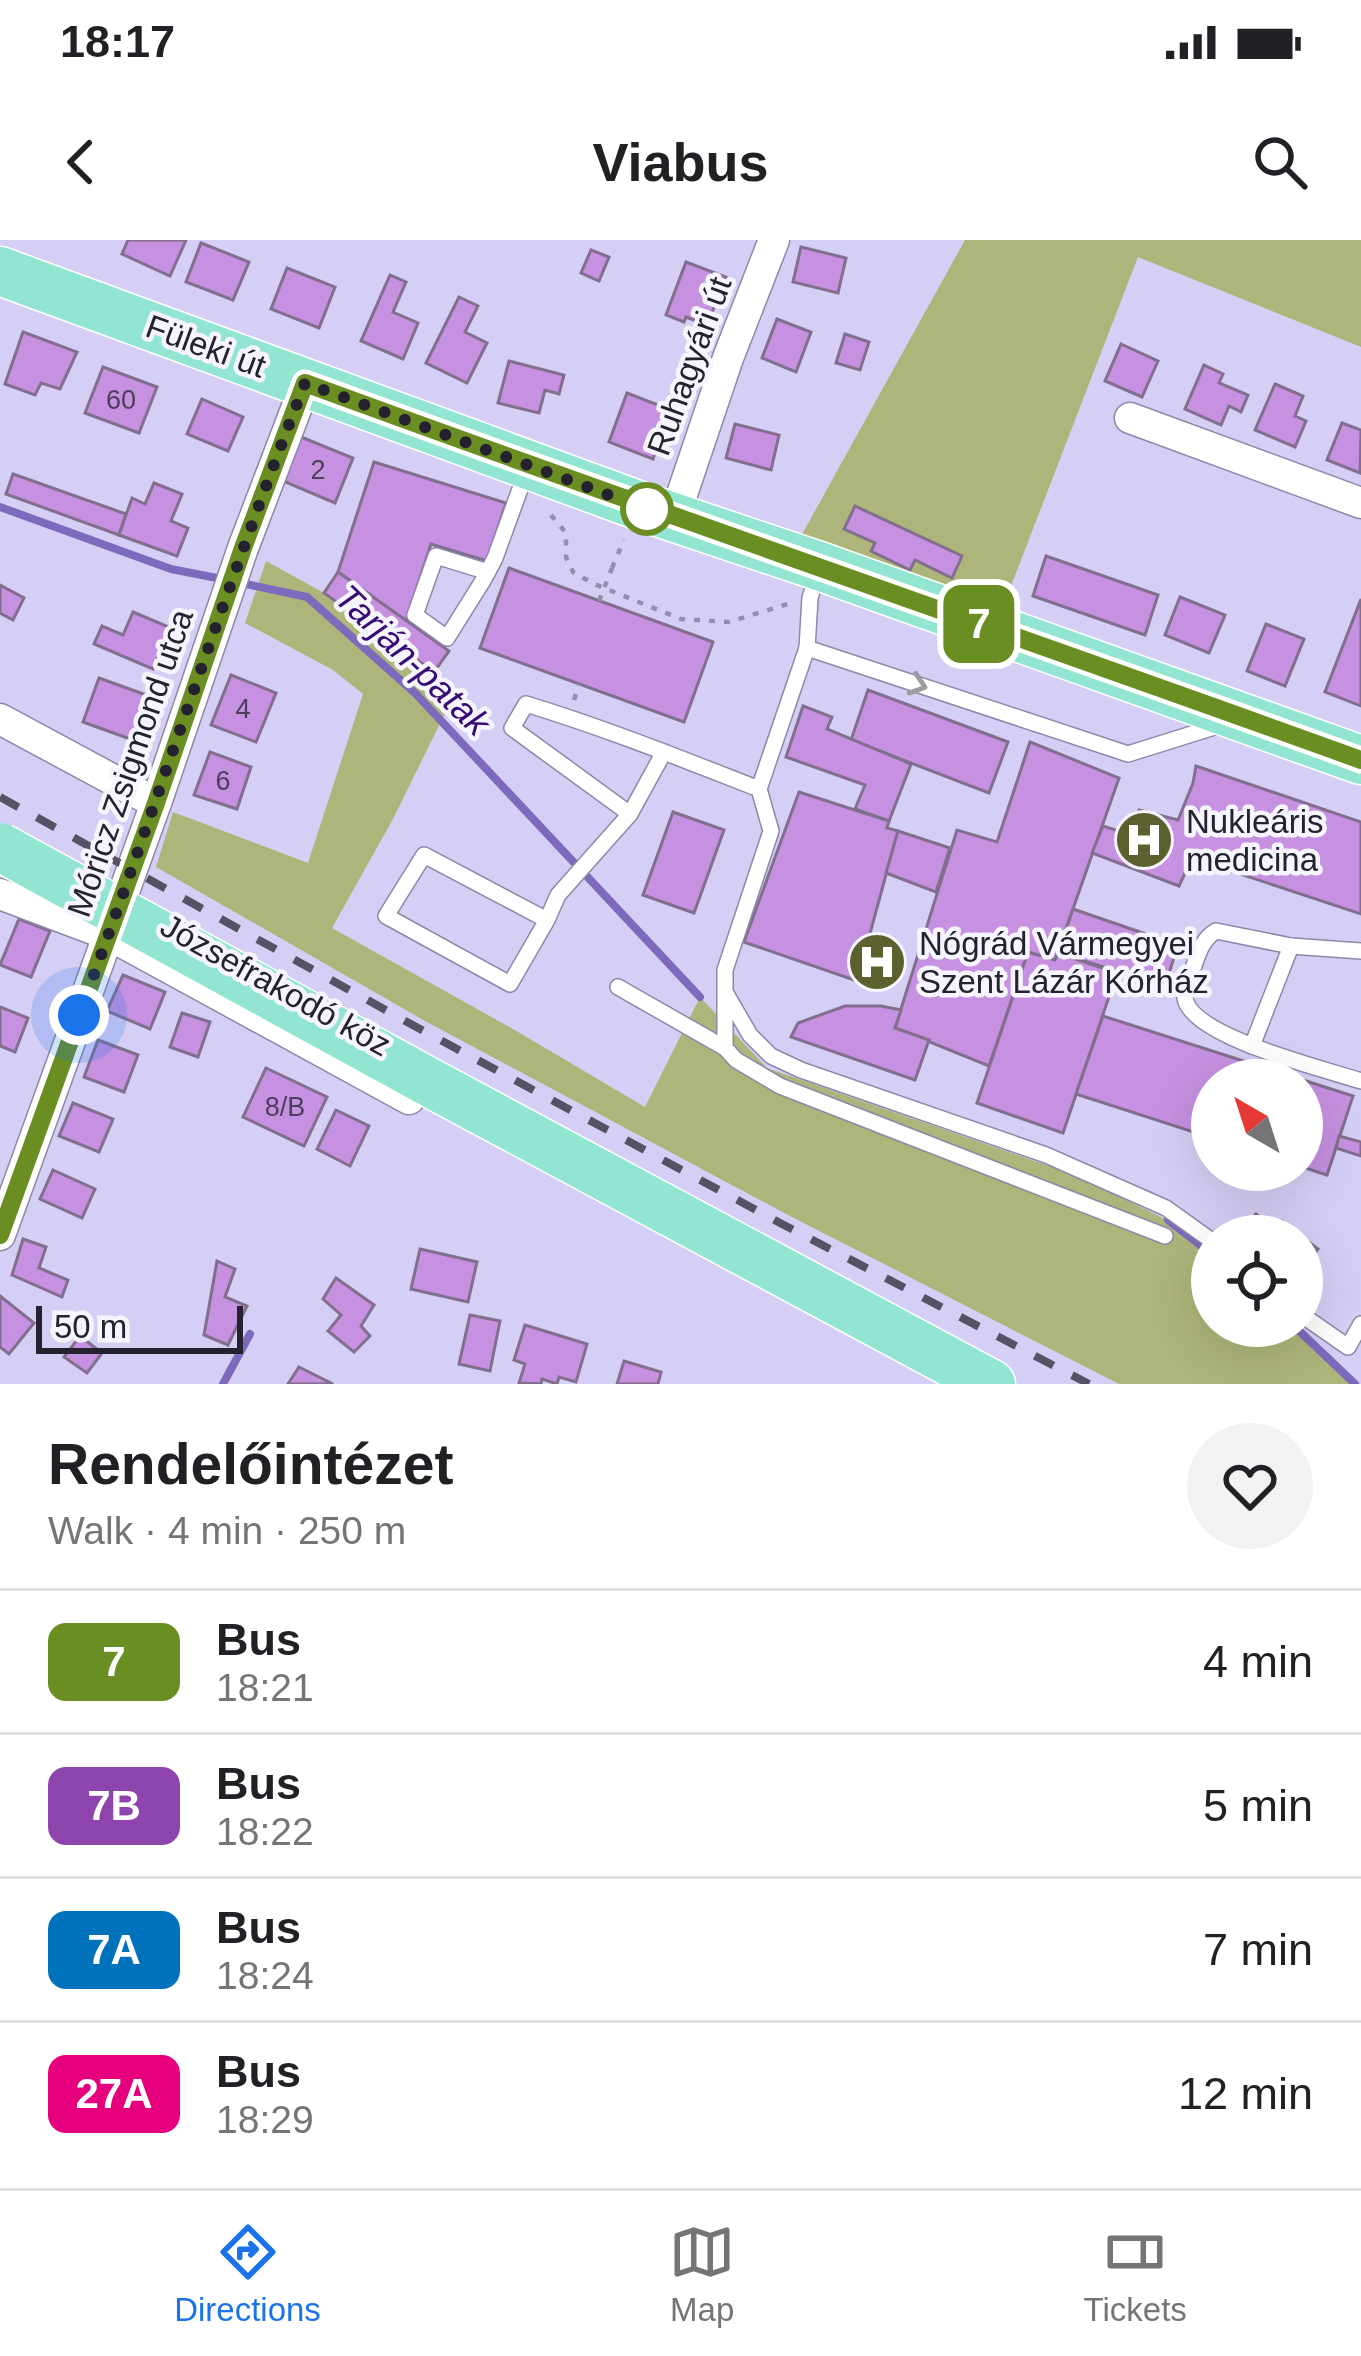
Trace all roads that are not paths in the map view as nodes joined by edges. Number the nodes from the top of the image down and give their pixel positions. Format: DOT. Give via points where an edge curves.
graph roads {
  1 [pos="774,240"];
  2 [pos="0,271"];
  3 [pos="305,383"];
  4 [pos="1130,418"];
  5 [pos="523,479"];
  6 [pos="1361,503"];
  7 [pos="674,518"];
  8 [pos="488,572"];
  9 [pos="815,582"];
  10 [pos="807,649"];
  11 [pos="1242,717"];
  12 [pos="0,718"];
  13 [pos="664,752"];
  14 [pos="1361,760"];
  15 [pos="759,788"];
  16 [pos="156,803"];
  17 [pos="630,814"];
  18 [pos="0,847"];
  19 [pos="0,895"];
  20 [pos="547,920"];
  21 [pos="109,935"];
  22 [pos="1291,946"];
  23 [pos="1361,951"];
  24 [pos="618,987"];
  25 [pos="725,992"];
  26 [pos="1252,1046"];
  27 [pos="725,1048"];
  28 [pos="1361,1081"];
  29 [pos="423,1093"];
  30 [pos="1191,1226"];
  31 [pos="0,1235"];
  32 [pos="1166,1236"];
  33 [pos="1361,1324"];
  34 [pos="1323,1329"];
  35 [pos="1355,1351"];
  36 [pos="991,1384"];
  1 -- 7 [label="street, Ruhagyári út"];
  2 -- 3 [label="main road, Füleki út"];
  3 -- 5 [label="main road, Füleki út"];
  3 -- 16 [label="street, Móricz Zsigmond utca"];
  4 -- 6 [label="street"];
  5 -- 7 [label="main road, Füleki út"];
  5 -- 8 [label="lane"];
  7 -- 9 [label="main road, Füleki út"];
  8 -- 8 [label="lane" via="447,638 415,616 436,556"];
  9 -- 10 [label="lane"];
  9 -- 11 [label="main road, Füleki út"];
  10 -- 11 [label="lane, one-way" via="1128,754"];
  10 -- 15 [label="lane"];
  11 -- 14 [label="main road, Füleki út"];
  12 -- 16 [label="street"];
  13 -- 15 [label="lane"];
  13 -- 17 [label="lane"];
  13 -- 17 [label="lane" via="526,704 512,728"];
  15 -- 25 [label="lane" via="771,831 724,970"];
  16 -- 21 [label="street, Móricz Zsigmond utca"];
  17 -- 20 [label="lane" via="558,895"];
  18 -- 29 [label="main road, bridge"];
  19 -- 21 [label="street, Józsefrakodó köz"];
  20 -- 20 [label="lane" via="424,855 386,916 510,984"];
  21 -- 29 [label="street, Józsefrakodó köz"];
  21 -- 31 [label="street, Móricz Zsigmond utca"];
  22 -- 23 [label="lane"];
  22 -- 26 [label="lane"];
  22 -- 26 [label="lane" via="1216,931 1197,958 1188,1006 1215,1030"];
  24 -- 27 [label="lane"];
  25 -- 27 [label="lane"];
  25 -- 30 [label="lane" via="771,1057 1046,1155"];
  26 -- 28 [label="lane"];
  27 -- 32 [label="lane" via="780,1086"];
  29 -- 36 [label="main road"];
  33 -- 35 [label="lane"];
  34 -- 35 [label="lane"];
}
